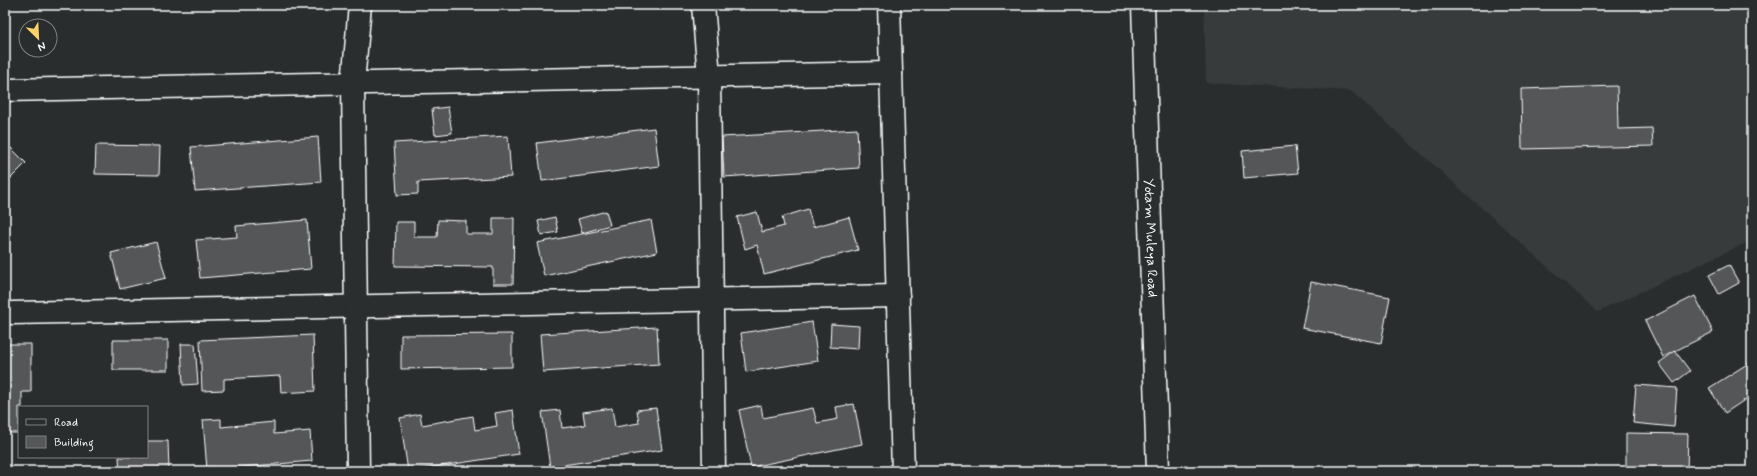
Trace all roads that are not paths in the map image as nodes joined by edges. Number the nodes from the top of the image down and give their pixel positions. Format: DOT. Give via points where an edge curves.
graph roads {
  1 [pos="360,5"];
  2 [pos="703,5"];
  3 [pos="889,5"];
  4 [pos="1143,5"];
  5 [pos="891,73"];
  6 [pos="709,76"];
  7 [pos="353,83"];
  8 [pos="5,90"];
  9 [pos="898,296"];
  10 [pos="712,299"];
  11 [pos="356,306"];
  12 [pos="12,313"];
  13 [pos="358,471"];
  14 [pos="714,471"];
  15 [pos="903,471"];
  16 [pos="1158,471"];
  1 -- 7 [label="street"];
  2 -- 6 [label="street"];
  3 -- 5 [label="street"];
  4 -- 16 [label="street, Yotam Muleya Road"];
  5 -- 6 [label="street"];
  5 -- 9 [label="street"];
  6 -- 7 [label="street"];
  6 -- 10 [label="street"];
  7 -- 8 [label="street"];
  7 -- 11 [label="street"];
  9 -- 10 [label="street"];
  9 -- 15 [label="street"];
  10 -- 11 [label="street"];
  10 -- 14 [label="street"];
  11 -- 12 [label="street"];
  11 -- 13 [label="street"];
}
